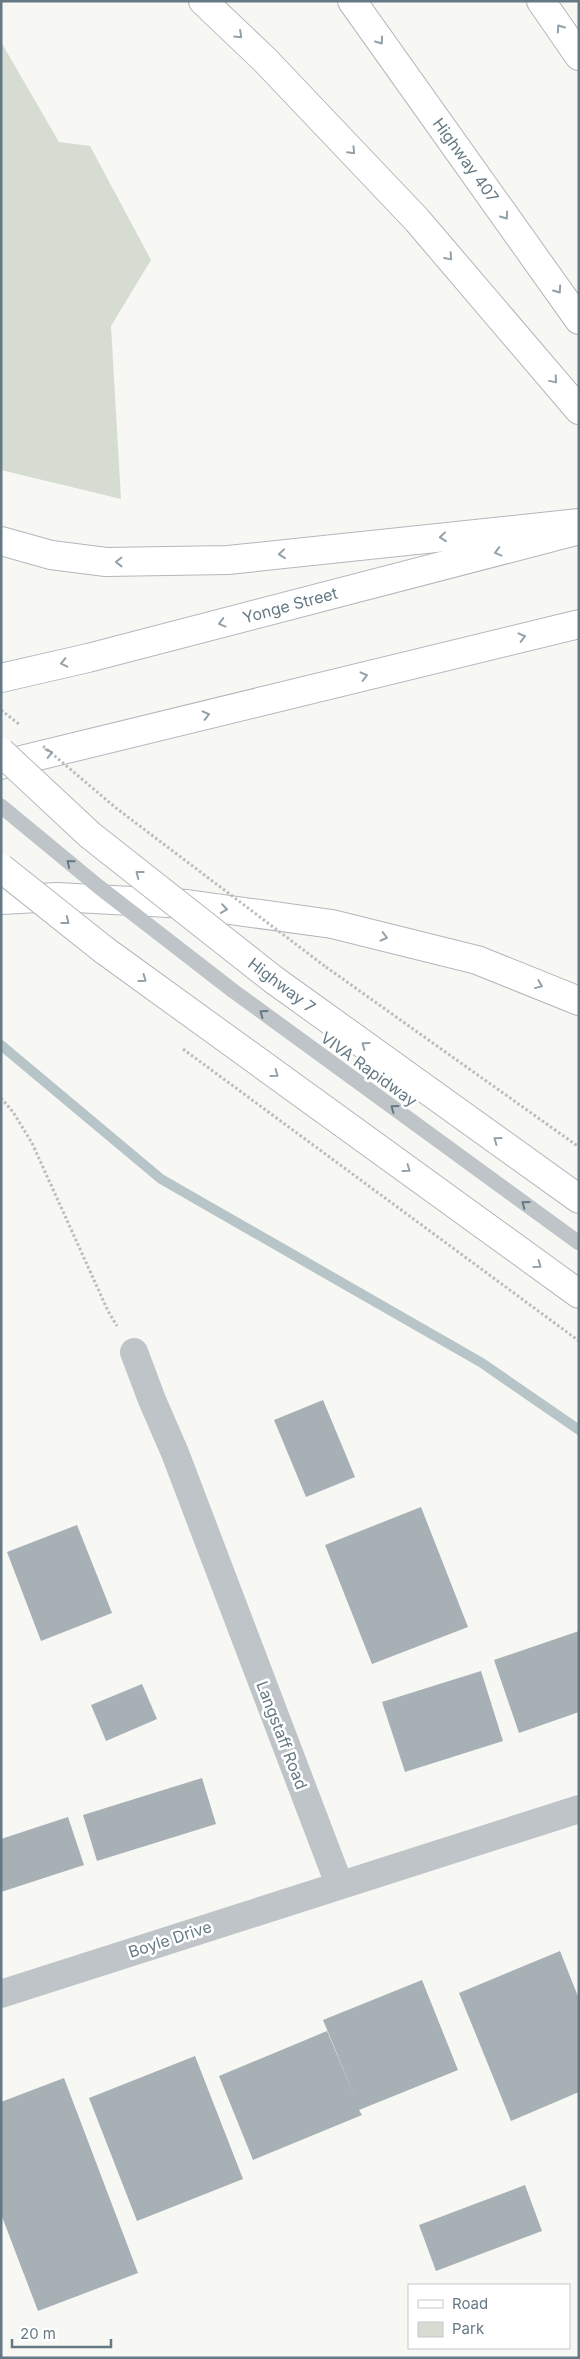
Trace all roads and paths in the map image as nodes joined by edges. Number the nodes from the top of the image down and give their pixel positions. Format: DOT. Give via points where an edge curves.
graph roads {
  1 [pos="203,1"];
  2 [pos="352,1"];
  3 [pos="541,1"];
  4 [pos="579,56"];
  5 [pos="579,320"];
  6 [pos="579,410"];
  7 [pos="579,523"];
  8 [pos="579,530"];
  9 [pos="1,541"];
  10 [pos="579,624"];
  11 [pos="1,678"];
  12 [pos="1,710"];
  13 [pos="23,728"];
  14 [pos="37,740"];
  15 [pos="1,752"];
  16 [pos="1,765"];
  17 [pos="1,806"];
  18 [pos="1,868"];
  19 [pos="1,900"];
  20 [pos="579,1001"];
  21 [pos="179,1046"];
  22 [pos="1,1098"];
  23 [pos="579,1147"];
  24 [pos="579,1199"];
  25 [pos="579,1243"];
  26 [pos="579,1294"];
  27 [pos="579,1341"];
  28 [pos="134,1352"];
  29 [pos="579,1809"];
  30 [pos="339,1884"];
  31 [pos="1,1994"];
  1 -- 6 [label="main road, one-way" via="265,60 417,220"];
  2 -- 5 [label="main road, Highway 407, one-way"];
  4 -- 3 [label="main road, one-way"];
  7 -- 9 [label="main road, one-way" via="228,560 106,562 51,555"];
  8 -- 11 [label="main road, Yonge Street, one-way"];
  16 -- 10 [label="main road, one-way"];
  12 -- 13 [label="path, bridge"];
  14 -- 23 [label="path, bridge" via="116,808 326,967"];
  24 -- 15 [label="main road, Highway 7, one-way, bridge" via="274,980 90,835"];
  25 -- 17 [label="lane, VIVA Rapidway, one-way, bridge" via="232,990"];
  18 -- 26 [label="main road, one-way, bridge" via="104,950"];
  19 -- 20 [label="main road, one-way" via="57,897 187,904 332,924 477,960"];
  21 -- 27 [label="path"];
  22 -- 28 [label="path" via="14,1112 32,1143 108,1311"];
  28 -- 30 [label="street, Langstaff Road" via="176,1453"];
  29 -- 30 [label="street"];
  30 -- 31 [label="street, Boyle Drive"];
}
